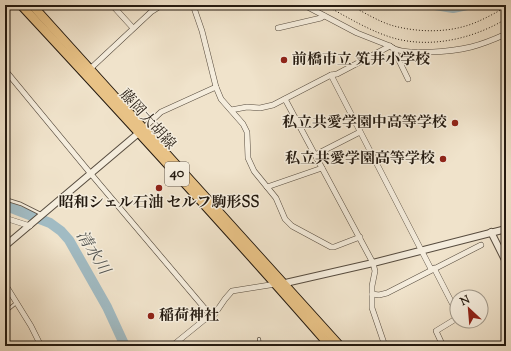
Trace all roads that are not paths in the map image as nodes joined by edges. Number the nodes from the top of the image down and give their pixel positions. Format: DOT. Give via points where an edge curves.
graph roads {
  1 [pos="21,5"];
  2 [pos="32,5"];
  3 [pos="112,5"];
  4 [pos="162,5"];
  5 [pos="193,5"];
  6 [pos="304,5"];
  7 [pos="324,16"];
  8 [pos="133,28"];
  9 [pos="278,28"];
  10 [pos="506,34"];
  11 [pos="392,47"];
  12 [pos="90,69"];
  13 [pos="5,70"];
  14 [pos="331,75"];
  15 [pos="408,79"];
  16 [pos="216,87"];
  17 [pos="285,99"];
  18 [pos="231,110"];
  19 [pos="141,130"];
  20 [pos="360,132"];
  21 [pos="316,155"];
  22 [pos="322,168"];
  23 [pos="91,174"];
  24 [pos="267,187"];
  25 [pos="5,199"];
  26 [pos="43,215"];
  27 [pos="5,218"];
  28 [pos="30,226"];
  29 [pos="506,229"];
  30 [pos="491,232"];
  31 [pos="360,237"];
  32 [pos="481,245"];
  33 [pos="5,246"];
  34 [pos="420,250"];
  35 [pos="506,262"];
  36 [pos="373,263"];
  37 [pos="433,269"];
  38 [pos="5,284"];
  39 [pos="280,284"];
  40 [pos="372,294"];
  41 [pos="17,303"];
  42 [pos="5,312"];
  43 [pos="212,317"];
  44 [pos="259,339"];
  45 [pos="178,344"];
  46 [pos="41,346"];
  47 [pos="172,346"];
  48 [pos="260,346"];
  49 [pos="330,346"];
  50 [pos="340,346"];
  51 [pos="385,346"];
  52 [pos="443,346"];
  1 -- 19 [label="main road, 藤岡大胡線 / 40"];
  2 -- 12 [label="main road, 藤岡大胡線 / 40"];
  3 -- 8 [label="street"];
  4 -- 8 [label="street"];
  5 -- 16 [label="street"];
  6 -- 7 [label="street"];
  7 -- 9 [label="street"];
  7 -- 11 [label="street"];
  8 -- 12 [label="street"];
  10 -- 11 [label="street" via="461,49 420,52"];
  11 -- 14 [label="street"];
  11 -- 15 [label="street"];
  12 -- 19 [label="main road, 藤岡大胡線 / 40"];
  13 -- 23 [label="street"];
  14 -- 17 [label="street"];
  14 -- 20 [label="street"];
  16 -- 18 [label="street" via="221,99"];
  16 -- 19 [label="street" via="161,112"];
  17 -- 18 [label="street" via="260,108"];
  17 -- 21 [label="street"];
  18 -- 24 [label="street" via="247,132 248,158 254,171"];
  19 -- 23 [label="street"];
  19 -- 39 [label="main road, 藤岡大胡線 / 40"];
  20 -- 21 [label="street"];
  20 -- 34 [label="street"];
  21 -- 22 [label="street"];
  22 -- 24 [label="street"];
  22 -- 31 [label="street"];
  23 -- 26 [label="street"];
  23 -- 43 [label="street"];
  24 -- 31 [label="street" via="276,198 285,219 292,226 333,247"];
  25 -- 26 [label="lane"];
  26 -- 28 [label="street"];
  27 -- 28 [label="street"];
  28 -- 33 [label="street"];
  29 -- 30 [label="street"];
  30 -- 34 [label="street"];
  30 -- 35 [label="street"];
  31 -- 36 [label="street"];
  32 -- 37 [label="street"];
  34 -- 36 [label="street"];
  34 -- 37 [label="street"];
  36 -- 39 [label="street"];
  36 -- 40 [label="street" via="375,271"];
  37 -- 40 [label="street" via="383,295"];
  37 -- 52 [label="street" via="453,305 456,318 436,331"];
  38 -- 41 [label="street"];
  39 -- 43 [label="street" via="232,291"];
  39 -- 49 [label="main road, 藤岡大胡線 / 40"];
  39 -- 50 [label="main road, 藤岡大胡線 / 40"];
  40 -- 51 [label="street" via="372,308"];
  41 -- 42 [label="lane"];
  41 -- 46 [label="street"];
  43 -- 45 [label="street" via="204,320"];
  44 -- 48 [label="lane"];
  45 -- 47 [label="street"];
}
